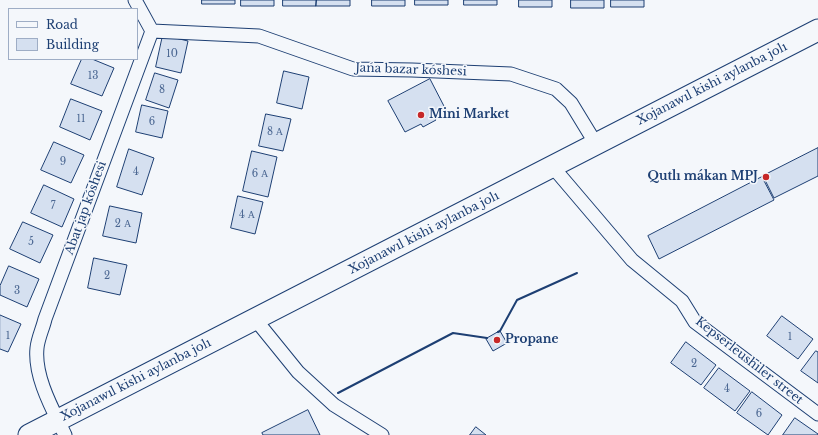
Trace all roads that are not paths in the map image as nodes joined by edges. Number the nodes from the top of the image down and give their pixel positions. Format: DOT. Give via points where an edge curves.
graph roads {
  1 [pos="135,0"];
  2 [pos="818,30"];
  3 [pos="152,31"];
  4 [pos="596,144"];
  5 [pos="552,166"];
  6 [pos="255,319"];
  7 [pos="818,414"];
  8 [pos="62,428"];
  9 [pos="30,435"];
  10 [pos="382,435"];
  1 -- 3 [label="street"];
  2 -- 4 [label="main road, Xojanawıl kishi aylanba jolı"];
  3 -- 4 [label="street, Jańa bazar kóshesi" via="259,36 353,69 511,74 556,89 571,104"];
  3 -- 8 [label="street, Abat jap kóshesi" via="45,318 37,348 37,365 43,387"];
  4 -- 5 [label="main road, Xojanawıl kishi aylanba jolı"];
  5 -- 6 [label="main road, Xojanawıl kishi aylanba jolı"];
  5 -- 7 [label="street, Kepserleushiler street" via="632,260 682,301 695,322"];
  6 -- 8 [label="main road, Xojanawıl kishi aylanba jolı"];
  6 -- 10 [label="street" via="298,372 324,396"];
  8 -- 9 [label="main road, Xojanawıl kishi aylanba jolı"];
}
